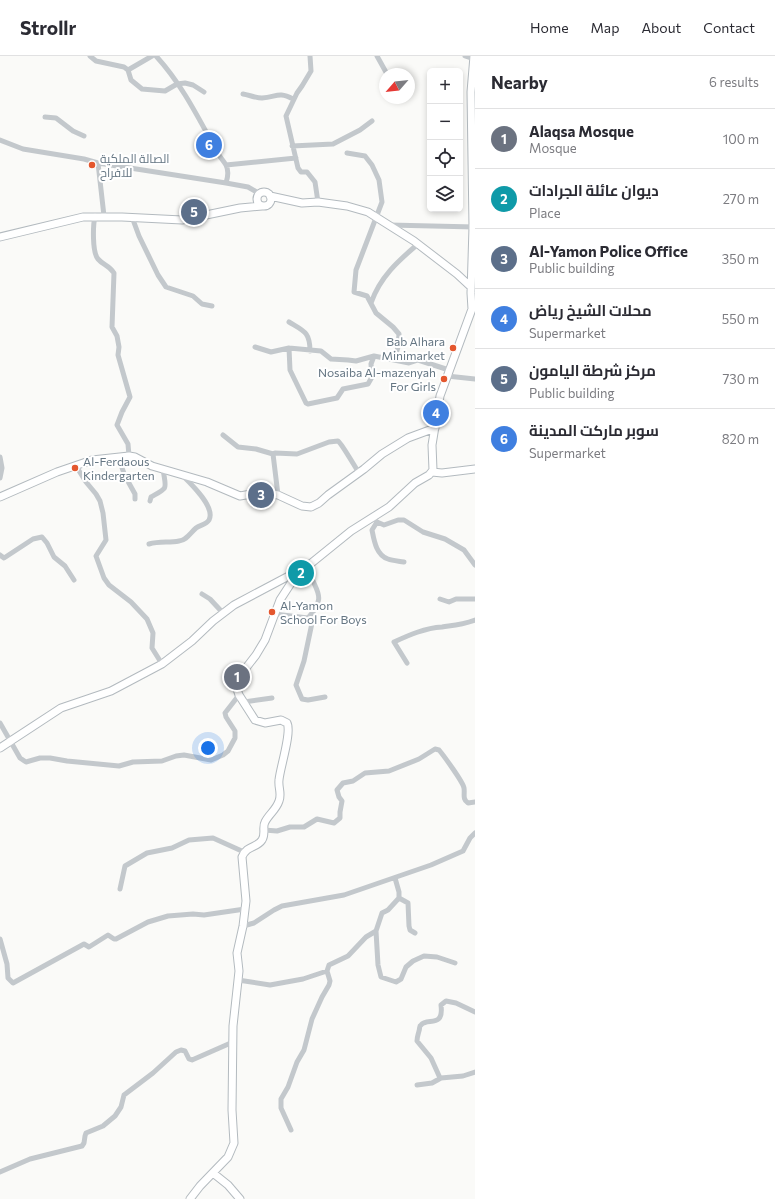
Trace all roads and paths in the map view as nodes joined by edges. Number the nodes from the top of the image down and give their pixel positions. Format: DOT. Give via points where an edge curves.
graph roads {
  1 [pos="90,56"];
  2 [pos="152,56"];
  3 [pos="156,56"];
  4 [pos="310,56"];
  5 [pos="377,56"];
  6 [pos="465,56"];
  7 [pos="474,57"];
  8 [pos="384,68"];
  9 [pos="128,70"];
  10 [pos="177,84"];
  11 [pos="204,92"];
  12 [pos="243,94"];
  13 [pos="294,99"];
  14 [pos="473,108"];
  15 [pos="45,117"];
  16 [pos="372,120"];
  17 [pos="84,136"];
  18 [pos="0,140"];
  19 [pos="292,146"];
  20 [pos="474,152"];
  21 [pos="347,153"];
  22 [pos="296,158"];
  23 [pos="98,163"];
  24 [pos="226,165"];
  25 [pos="226,183"];
  26 [pos="260,194"];
  27 [pos="270,196"];
  28 [pos="318,202"];
  29 [pos="262,206"];
  30 [pos="474,208"];
  31 [pos="95,216"];
  32 [pos="104,216"];
  33 [pos="132,217"];
  34 [pos="377,217"];
  35 [pos="389,225"];
  36 [pos="474,227"];
  37 [pos="0,237"];
  38 [pos="418,244"];
  39 [pos="473,288"];
  40 [pos="371,303"];
  41 [pos="212,306"];
  42 [pos="289,322"];
  43 [pos="255,347"];
  44 [pos="289,348"];
  45 [pos="310,351"];
  46 [pos="374,356"];
  47 [pos="394,360"];
  48 [pos="448,373"];
  49 [pos="475,379"];
  50 [pos="435,428"];
  51 [pos="223,435"];
  52 [pos="273,454"];
  53 [pos="129,456"];
  54 [pos="0,457"];
  55 [pos="118,457"];
  56 [pos="76,466"];
  57 [pos="163,469"];
  58 [pos="475,469"];
  59 [pos="432,472"];
  60 [pos="359,473"];
  61 [pos="181,474"];
  62 [pos="0,478"];
  63 [pos="278,496"];
  64 [pos="0,497"];
  65 [pos="135,500"];
  66 [pos="150,501"];
  67 [pos="375,519"];
  68 [pos="149,544"];
  69 [pos="2,556"];
  70 [pos="0,562"];
  71 [pos="404,562"];
  72 [pos="309,565"];
  73 [pos="475,565"];
  74 [pos="74,580"];
  75 [pos="202,594"];
  76 [pos="440,599"];
  77 [pos="475,599"];
  78 [pos="223,613"];
  79 [pos="274,614"];
  80 [pos="308,618"];
  81 [pos="475,620"];
  82 [pos="407,663"];
  83 [pos="162,664"];
  84 [pos="239,695"];
  85 [pos="325,697"];
  86 [pos="272,698"];
  87 [pos="244,702"];
  88 [pos="0,723"];
  89 [pos="10,741"];
  90 [pos="0,748"];
  91 [pos="475,802"];
  92 [pos="264,830"];
  93 [pos="475,833"];
  94 [pos="244,852"];
  95 [pos="395,878"];
  96 [pos="120,889"];
  97 [pos="399,898"];
  98 [pos="245,909"];
  99 [pos="243,926"];
  100 [pos="376,931"];
  101 [pos="415,933"];
  102 [pos="0,939"];
  103 [pos="455,963"];
  104 [pos="327,971"];
  105 [pos="238,980"];
  106 [pos="475,1012"];
  107 [pos="233,1042"];
  108 [pos="475,1072"];
  109 [pos="440,1078"];
  110 [pos="418,1085"];
  111 [pos="291,1130"];
  112 [pos="0,1172"];
  113 [pos="213,1173"];
  114 [pos="190,1199"];
  115 [pos="240,1199"];
  1 -- 9 [label="street" via="96,61 124,66"];
  2 -- 9 [label="street"];
  3 -- 10 [label="street"];
  4 -- 13 [label="street" via="310,72"];
  5 -- 8 [label="street"];
  6 -- 7 [label="street"];
  7 -- 14 [label="street" via="471,92"];
  9 -- 10 [label="street" via="131,80 142,89 165,91"];
  10 -- 11 [label="street" via="193,85"];
  10 -- 24 [label="street"];
  12 -- 13 [label="street" via="262,98 277,94"];
  13 -- 19 [label="street" via="286,116"];
  14 -- 20 [label="street"];
  15 -- 17 [label="street" via="56,118"];
  16 -- 19 [label="street" via="360,130 333,144"];
  18 -- 23 [label="street" via="23,149"];
  19 -- 22 [label="street"];
  20 -- 30 [label="street"];
  21 -- 34 [label="street" via="365,156 379,180 382,202"];
  22 -- 24 [label="street"];
  22 -- 28 [label="street" via="299,170 307,172 315,182"];
  23 -- 25 [label="street"];
  23 -- 32 [label="street"];
  24 -- 25 [label="street"];
  25 -- 26 [label="street" via="248,187"];
  26 -- 27 [label="street"];
  26 -- 29 [label="street" via="257,202"];
  27 -- 28 [label="street" via="302,203"];
  27 -- 29 [label="street" via="270,203"];
  28 -- 34 [label="street" via="356,208"];
  29 -- 33 [label="street" via="184,220"];
  30 -- 36 [label="street"];
  31 -- 32 [label="street"];
  31 -- 37 [label="street" via="70,219"];
  31 -- 53 [label="street" via="95,254 98,260 110,267 114,273 112,327 117,336 118,355 130,397 118,425 128,444"];
  32 -- 33 [label="street"];
  33 -- 41 [label="street" via="166,287 194,296 202,304"];
  34 -- 35 [label="street"];
  34 -- 40 [label="street" via="356,270 354,292 367,296"];
  35 -- 36 [label="street"];
  35 -- 38 [label="street"];
  36 -- 39 [label="street"];
  38 -- 39 [label="street"];
  38 -- 40 [label="street" via="386,274"];
  39 -- 48 [label="street" via="471,315"];
  40 -- 47 [label="street" via="376,313 399,334"];
  42 -- 45 [label="street" via="306,333"];
  43 -- 44 [label="street" via="271,352"];
  44 -- 45 [label="street"];
  44 -- 46 [label="street" via="290,370 308,404 337,398 343,389 370,382"];
  45 -- 46 [label="street" via="321,351 331,359 356,361"];
  46 -- 47 [label="street"];
  47 -- 48 [label="street" via="409,363 418,360"];
  48 -- 49 [label="street"];
  48 -- 50 [label="street" via="440,396"];
  50 -- 59 [label="street"];
  50 -- 60 [label="street" via="408,438 382,454"];
  51 -- 52 [label="street" via="238,447"];
  52 -- 60 [label="street" via="297,454 338,441"];
  52 -- 63 [label="street"];
  53 -- 55 [label="street"];
  53 -- 57 [label="street"];
  54 -- 62 [label="street"];
  55 -- 56 [label="street" via="96,459"];
  55 -- 65 [label="street" via="135,494"];
  56 -- 64 [label="street"];
  56 -- 83 [label="street" via="99,497 102,508 106,540 96,558 102,574 109,585 131,602 147,619 153,633 152,648"];
  57 -- 61 [label="street"];
  57 -- 66 [label="street" via="166,484 164,489 151,497"];
  58 -- 59 [label="street"];
  59 -- 67 [label="street" via="415,483"];
  60 -- 63 [label="street" via="314,506 302,506"];
  61 -- 63 [label="street" via="240,496 262,492"];
  61 -- 68 [label="street" via="197,490 209,509 209,519 206,524 196,528 181,541 159,541"];
  67 -- 71 [label="street" via="372,530 378,550 387,559"];
  67 -- 72 [label="street" via="351,531"];
  67 -- 73 [label="street" via="384,525 404,520 423,532 445,539 464,550"];
  69 -- 70 [label="street"];
  69 -- 74 [label="street" via="33,539 42,537 55,558 65,566"];
  72 -- 78 [label="street"];
  72 -- 79 [label="street" via="293,580"];
  72 -- 80 [label="street" via="319,602 316,610"];
  75 -- 78 [label="street"];
  76 -- 77 [label="street" via="449,602 456,599"];
  78 -- 83 [label="street"];
  79 -- 80 [label="street"];
  79 -- 84 [label="street" via="262,645 239,677 236,686"];
  80 -- 85 [label="street" via="312,622 311,630 296,685 302,699"];
  81 -- 82 [label="street" via="463,625 441,626 410,634 394,642"];
  83 -- 89 [label="street" via="111,691 61,708"];
  84 -- 87 [label="street"];
  84 -- 89 [label="street" via="225,713 236,738 228,751 212,760 184,755 162,761 133,762 119,766 50,758 26,762 21,760"];
  86 -- 87 [label="street"];
  87 -- 92 [label="street" via="255,720 265,723 281,720 287,723 289,728 279,780 279,800 264,823"];
  88 -- 89 [label="street"];
  89 -- 90 [label="street"];
  91 -- 92 [label="street" via="466,802 460,780 439,750 435,749 394,769 365,773 353,781 343,783 337,790 342,801 340,818 334,823 317,819 304,827"];
  92 -- 94 [label="street" via="261,841"];
  93 -- 95 [label="street" via="461,853"];
  94 -- 96 [label="street" via="213,838 189,840 172,848 147,853 125,866"];
  94 -- 98 [label="street" via="242,862"];
  95 -- 97 [label="street"];
  95 -- 99 [label="street" via="344,895 278,908 258,921"];
  97 -- 100 [label="street" via="382,913"];
  97 -- 101 [label="street" via="408,903 409,926"];
  98 -- 99 [label="street"];
  98 -- 102 [label="street" via="204,915 175,915 155,920 114,939 108,935 89,947 84,944 13,983 8,978"];
  99 -- 105 [label="street" via="237,953"];
  100 -- 103 [label="street" via="381,977 396,982 401,979 406,967 424,956"];
  100 -- 104 [label="street" via="366,937 348,956 329,965"];
  104 -- 105 [label="street" via="303,979 270,985"];
  104 -- 111 [label="street" via="329,985 312,1019 304,1050 296,1062 281,1099 281,1108"];
  105 -- 107 [label="street"];
  106 -- 109 [label="street" via="456,1003 446,1002 441,1005 442,1012 439,1018 420,1025 417,1041 432,1058"];
  107 -- 112 [label="street" via="193,1060 185,1051 176,1052 124,1094 121,1107 115,1116 98,1129 86,1133 82,1146 30,1158"];
  107 -- 113 [label="street" via="234,1143 228,1157"];
  108 -- 109 [label="street"];
  109 -- 110 [label="street" via="432,1083"];
  113 -- 114 [label="street"];
  113 -- 115 [label="street"];
}
